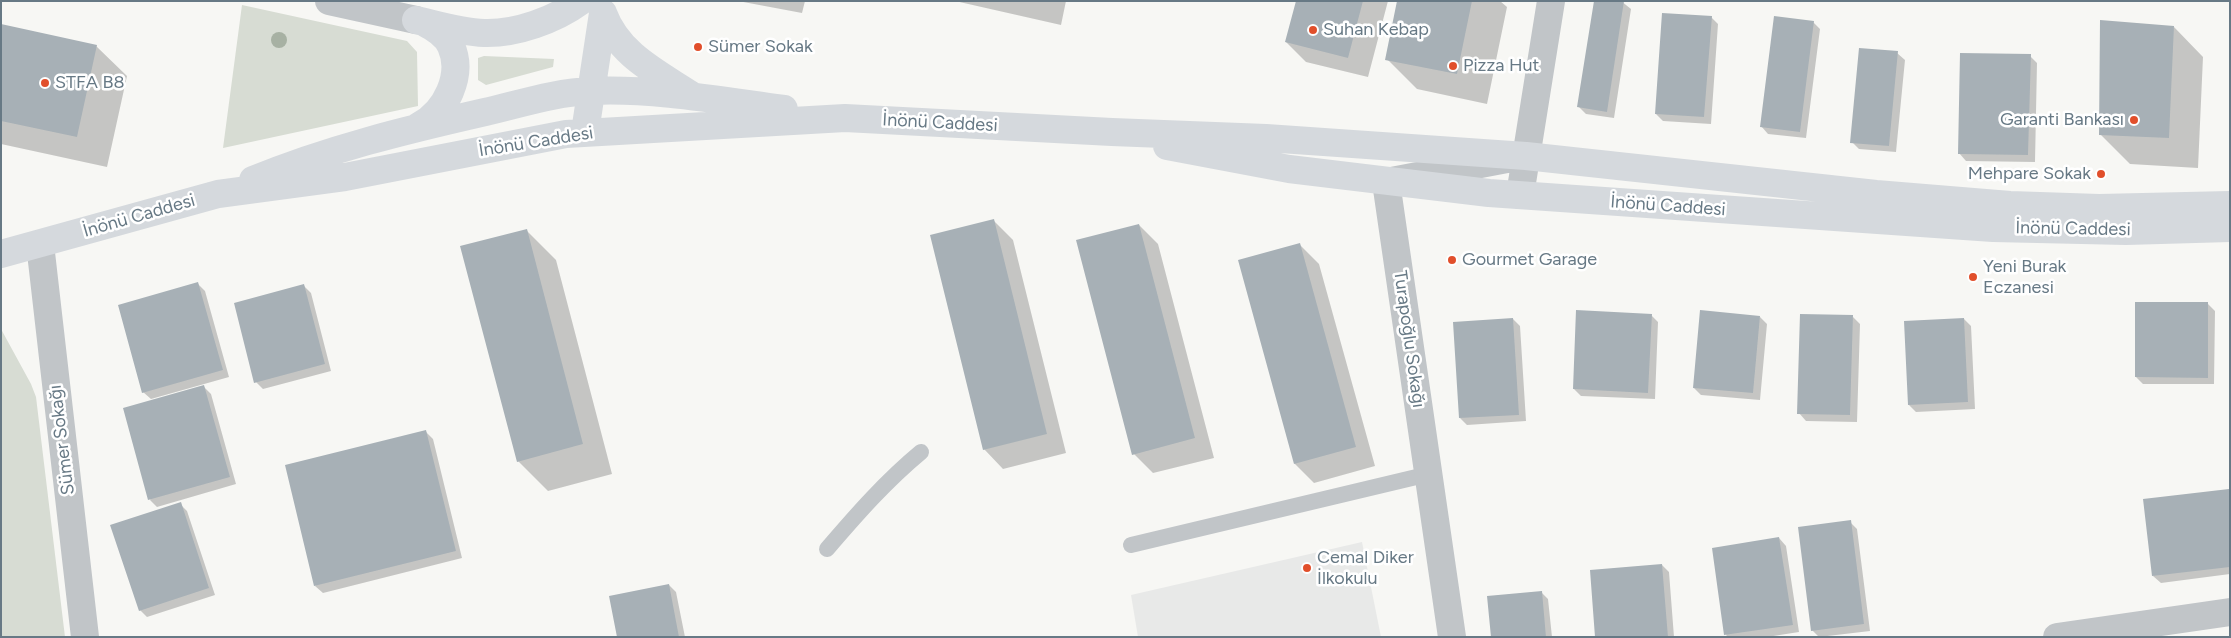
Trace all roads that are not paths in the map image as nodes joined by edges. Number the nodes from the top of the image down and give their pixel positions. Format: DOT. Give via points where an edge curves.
graph roads {
  1 [pos="329,1"];
  2 [pos="1551,1"];
  3 [pos="597,5"];
  4 [pos="416,20"];
  5 [pos="591,91"];
  6 [pos="694,97"];
  7 [pos="845,118"];
  8 [pos="411,130"];
  9 [pos="585,132"];
  10 [pos="1112,132"];
  11 [pos="1526,156"];
  12 [pos="1386,182"];
  13 [pos="218,194"];
  14 [pos="1520,195"];
  15 [pos="2230,205"];
  16 [pos="2230,228"];
  17 [pos="40,244"];
  18 [pos="1,254"];
  19 [pos="921,452"];
  20 [pos="1429,474"];
  21 [pos="1131,545"];
  22 [pos="827,549"];
  23 [pos="2230,612"];
  24 [pos="86,637"];
  25 [pos="1452,637"];
  26 [pos="2057,637"];
  1 -- 4 [label="street"];
  2 -- 11 [label="street"];
  3 -- 4 [label="main road" via="520,29 499,32 470,32"];
  3 -- 5 [label="main road"];
  3 -- 6 [label="main road" via="609,29 626,51"];
  4 -- 8 [label="main road" via="433,27 446,39 453,54 454,74 446,100 434,116"];
  5 -- 6 [label="main road"];
  5 -- 8 [label="main road" via="559,95"];
  5 -- 9 [label="main road"];
  6 -- 7 [label="main road"];
  7 -- 9 [label="main road, İnönü Caddesi"];
  7 -- 10 [label="main road, İnönü Caddesi"];
  8 -- 13 [label="main road" via="302,161"];
  9 -- 13 [label="main road, İnönü Caddesi" via="345,177"];
  10 -- 11 [label="main road, İnönü Caddesi" via="1266,138"];
  10 -- 12 [label="main road, İnönü Caddesi" via="1207,155"];
  11 -- 12 [label="street"];
  11 -- 14 [label="street"];
  11 -- 15 [label="main road, İnönü Caddesi" via="1964,202 2099,208"];
  12 -- 14 [label="main road, İnönü Caddesi"];
  12 -- 20 [label="street, Turapoğlu Sokağı"];
  13 -- 17 [label="main road, İnönü Caddesi"];
  14 -- 16 [label="main road, İnönü Caddesi" via="1992,228 2118,231"];
  17 -- 18 [label="main road, İnönü Caddesi"];
  17 -- 24 [label="street, Sümer Sokağı"];
  19 -- 22 [label="lane" via="864,506"];
  20 -- 21 [label="lane"];
  20 -- 25 [label="street, Turapoğlu Sokağı"];
  23 -- 26 [label="street"];
}
